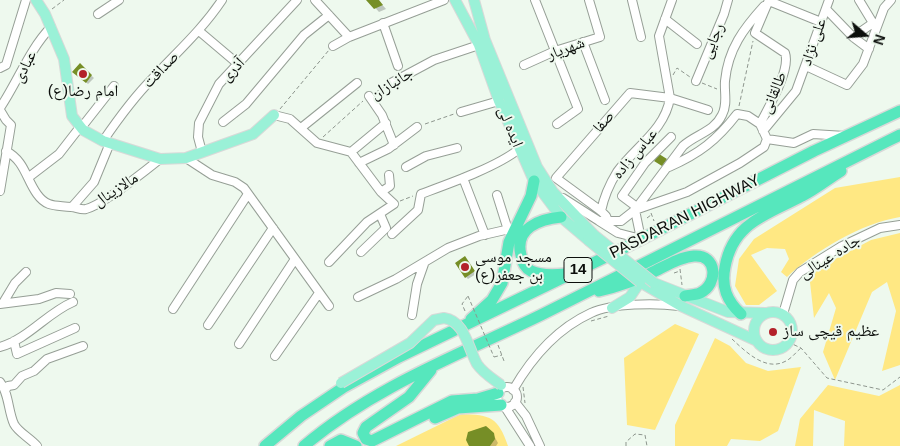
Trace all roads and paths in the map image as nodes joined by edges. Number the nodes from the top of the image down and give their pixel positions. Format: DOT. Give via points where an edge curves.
graph roads {
  1 [pos="26,0"];
  2 [pos="36,0"];
  3 [pos="64,0"];
  4 [pos="119,0"];
  5 [pos="222,0"];
  6 [pos="297,0"];
  7 [pos="315,0"];
  8 [pos="441,0"];
  9 [pos="455,0"];
  10 [pos="473,0"];
  11 [pos="535,0"];
  12 [pos="589,0"];
  13 [pos="632,0"];
  14 [pos="672,0"];
  15 [pos="728,0"];
  16 [pos="829,0"];
  17 [pos="860,0"];
  18 [pos="769,1"];
  19 [pos="893,1"];
  20 [pos="53,8"];
  21 [pos="826,9"];
  22 [pos="98,14"];
  23 [pos="329,15"];
  24 [pos="665,19"];
  25 [pos="821,22"];
  26 [pos="383,23"];
  27 [pos="51,27"];
  28 [pos="199,32"];
  29 [pos="755,33"];
  30 [pos="349,37"];
  31 [pos="641,37"];
  32 [pos="853,37"];
  33 [pos="583,42"];
  34 [pos="697,44"];
  35 [pos="479,45"];
  36 [pos="332,46"];
  37 [pos="869,49"];
  38 [pos="555,51"];
  39 [pos="238,64"];
  40 [pos="524,65"];
  41 [pos="398,66"];
  42 [pos="806,66"];
  43 [pos="0,68"];
  44 [pos="696,81"];
  45 [pos="357,83"];
  46 [pos="391,83"];
  47 [pos="114,86"];
  48 [pos="369,96"];
  49 [pos="670,98"];
  50 [pos="605,100"];
  51 [pos="499,101"];
  52 [pos="708,110"];
  53 [pos="900,111"];
  54 [pos="1,112"];
  55 [pos="461,112"];
  56 [pos="737,114"];
  57 [pos="274,115"];
  58 [pos="223,122"];
  59 [pos="386,123"];
  60 [pos="557,124"];
  61 [pos="417,127"];
  62 [pos="80,128"];
  63 [pos="301,128"];
  64 [pos="763,131"];
  65 [pos="900,135"];
  66 [pos="847,136"];
  67 [pos="671,137"];
  68 [pos="106,142"];
  69 [pos="317,143"];
  70 [pos="394,145"];
  71 [pos="457,148"];
  72 [pos="519,149"];
  73 [pos="6,151"];
  74 [pos="202,152"];
  75 [pos="351,152"];
  76 [pos="864,153"];
  77 [pos="186,158"];
  78 [pos="160,159"];
  79 [pos="359,163"];
  80 [pos="406,167"];
  81 [pos="667,168"];
  82 [pos="389,175"];
  83 [pos="29,177"];
  84 [pos="463,178"];
  85 [pos="534,181"];
  86 [pos="0,187"];
  87 [pos="0,191"];
  88 [pos="381,192"];
  89 [pos="553,192"];
  90 [pos="248,194"];
  91 [pos="421,194"];
  92 [pos="497,195"];
  93 [pos="394,204"];
  94 [pos="649,205"];
  95 [pos="72,207"];
  96 [pos="636,209"];
  97 [pos="601,211"];
  98 [pos="380,214"];
  99 [pos="652,215"];
  100 [pos="561,217"];
  101 [pos="647,218"];
  102 [pos="598,221"];
  103 [pos="608,221"];
  104 [pos="900,225"];
  105 [pos="273,228"];
  106 [pos="511,229"];
  107 [pos="658,230"];
  108 [pos="392,234"];
  109 [pos="485,235"];
  110 [pos="591,237"];
  111 [pos="641,239"];
  112 [pos="361,252"];
  113 [pos="295,259"];
  114 [pos="329,262"];
  115 [pos="424,264"];
  116 [pos="678,266"];
  117 [pos="26,272"];
  118 [pos="674,273"];
  119 [pos="569,274"];
  120 [pos="640,282"];
  121 [pos="319,293"];
  122 [pos="582,294"];
  123 [pos="358,297"];
  124 [pos="683,299"];
  125 [pos="1,304"];
  126 [pos="462,304"];
  127 [pos="329,306"];
  128 [pos="173,309"];
  129 [pos="613,311"];
  130 [pos="745,314"];
  131 [pos="765,314"];
  132 [pos="783,314"];
  133 [pos="412,315"];
  134 [pos="592,321"];
  135 [pos="208,325"];
  136 [pos="76,328"];
  137 [pos="460,329"];
  138 [pos="744,335"];
  139 [pos="728,336"];
  140 [pos="494,338"];
  141 [pos="14,341"];
  142 [pos="756,341"];
  143 [pos="788,342"];
  144 [pos="239,344"];
  145 [pos="0,346"];
  146 [pos="83,346"];
  147 [pos="800,348"];
  148 [pos="502,355"];
  149 [pos="275,356"];
  150 [pos="504,361"];
  151 [pos="432,367"];
  152 [pos="900,377"];
  153 [pos="0,382"];
  154 [pos="524,383"];
  155 [pos="5,390"];
  156 [pos="504,395"];
  157 [pos="331,396"];
  158 [pos="515,402"];
  159 [pos="526,416"];
  160 [pos="371,444"];
  161 [pos="37,446"];
  162 [pos="266,446"];
  163 [pos="304,446"];
  164 [pos="330,446"];
  165 [pos="356,446"];
  166 [pos="530,446"];
  167 [pos="540,446"];
  168 [pos="626,446"];
  169 [pos="647,446"];
  1 -- 43 [label="street" via="6,65"];
  2 -- 27 [label="main road"];
  3 -- 20 [label="path"];
  4 -- 22 [label="street"];
  5 -- 28 [label="street, صداقت"];
  6 -- 39 [label="street, آذری"];
  7 -- 23 [label="street"];
  8 -- 26 [label="street"];
  9 -- 35 [label="main road, ایده لی"];
  10 -- 89 [label="main road, ایده لی" via="485,40 536,167"];
  11 -- 38 [label="street"];
  12 -- 33 [label="street, شهریار" via="600,37"];
  13 -- 31 [label="street"];
  14 -- 24 [label="street"];
  15 -- 44 [label="street, رجایی"];
  16 -- 21 [label="street, علی نژاد"];
  17 -- 32 [label="street" via="873,23"];
  18 -- 25 [label="street"];
  18 -- 29 [label="street"];
  18 -- 81 [label="street" via="742,30 732,52 725,80 723,115 712,129 683,146"];
  19 -- 37 [label="street" via="884,8"];
  21 -- 25 [label="street, علی نژاد"];
  21 -- 32 [label="street"];
  23 -- 30 [label="street"];
  23 -- 58 [label="street" via="304,35 246,104"];
  24 -- 34 [label="street"];
  24 -- 49 [label="street" via="659,36"];
  25 -- 42 [label="street, علی نژاد"];
  26 -- 30 [label="street"];
  26 -- 41 [label="street"];
  27 -- 54 [label="street, عبادی" via="22,68"];
  27 -- 62 [label="main road" via="64,59 70,112"];
  28 -- 39 [label="street"];
  28 -- 68 [label="street, صداقت" via="118,118"];
  29 -- 56 [label="path"];
  29 -- 64 [label="street, طالقانی" via="785,54 787,59"];
  30 -- 36 [label="street"];
  32 -- 37 [label="street"];
  33 -- 38 [label="street, شهریار"];
  33 -- 50 [label="street"];
  35 -- 46 [label="street, جانبازان" via="434,60"];
  35 -- 51 [label="main road, ایده لی"];
  36 -- 57 [label="path"];
  37 -- 42 [label="street" via="863,64 847,85"];
  38 -- 40 [label="street, شهریار"];
  38 -- 60 [label="street" via="578,109"];
  39 -- 74 [label="street, آذری" via="219,84 199,122"];
  42 -- 64 [label="street, علی نژاد" via="796,92"];
  45 -- 63 [label="street"];
  46 -- 48 [label="path, جانبازان"];
  47 -- 62 [label="street"];
  48 -- 59 [label="street"];
  48 -- 69 [label="path, جانبازان"];
  49 -- 52 [label="street"];
  49 -- 97 [label="street, عباس زاده" via="663,122 618,172 604,194"];
  49 -- 97 [label="street, صفا" via="630,93 556,178"];
  51 -- 55 [label="street"];
  51 -- 72 [label="main road, ایده لی"];
  53 -- 66 [label="highway, PASDARAN HIGHWAY / 14"];
  54 -- 73 [label="street" via="11,125"];
  55 -- 61 [label="path"];
  56 -- 64 [label="street" via="748,116"];
  56 -- 81 [label="street" via="723,132 695,155"];
  57 -- 63 [label="street" via="290,119"];
  57 -- 74 [label="main road" via="253,134"];
  59 -- 70 [label="street"];
  59 -- 75 [label="street"];
  61 -- 70 [label="street"];
  62 -- 68 [label="main road"];
  62 -- 83 [label="street" via="56,157"];
  63 -- 69 [label="street"];
  64 -- 66 [label="street" via="794,143 813,134"];
  64 -- 94 [label="street, طالقانی" via="764,147 760,151 687,192"];
  65 -- 76 [label="highway, PASDARAN HIGHWAY / 14"];
  66 -- 107 [label="highway, PASDARAN HIGHWAY / 14"];
  67 -- 96 [label="street" via="645,163 622,196"];
  68 -- 78 [label="main road"];
  68 -- 95 [label="street, صداقت" via="94,182"];
  69 -- 75 [label="street"];
  70 -- 79 [label="street"];
  71 -- 80 [label="street" via="426,156"];
  72 -- 84 [label="street"];
  72 -- 85 [label="main road, ایده لی"];
  73 -- 83 [label="street, مالازینال" via="17,158"];
  73 -- 86 [label="street"];
  74 -- 77 [label="main road"];
  75 -- 79 [label="street"];
  76 -- 122 [label="highway, PASDARAN HIGHWAY / 14"];
  76 -- 130 [label="highway" via="804,195 758,218 733,240 723,272 724,289 729,303"];
  77 -- 78 [label="main road"];
  77 -- 90 [label="street" via="212,175 236,182"];
  78 -- 95 [label="street, مالازینال" via="88,208"];
  79 -- 88 [label="street"];
  81 -- 96 [label="street"];
  82 -- 88 [label="street" via="390,186"];
  83 -- 95 [label="street, مالازینال" via="36,192 49,205"];
  84 -- 91 [label="street"];
  84 -- 109 [label="street"];
  85 -- 100 [label="main road, ایده لی"];
  85 -- 106 [label="highway" via="531,196"];
  86 -- 87 [label="street"];
  88 -- 93 [label="street"];
  89 -- 102 [label="street"];
  89 -- 110 [label="main road, ایده لی"];
  90 -- 105 [label="street"];
  90 -- 128 [label="street"];
  91 -- 93 [label="path"];
  91 -- 108 [label="street" via="418,210"];
  92 -- 106 [label="street"];
  93 -- 98 [label="street"];
  94 -- 96 [label="street, طالقانی"];
  94 -- 99 [label="path"];
  96 -- 103 [label="street, طالقانی" via="622,220"];
  96 -- 111 [label="street"];
  97 -- 103 [label="street, صفا"];
  98 -- 112 [label="street" via="386,228"];
  98 -- 114 [label="street" via="367,222"];
  99 -- 101 [label="path"];
  99 -- 107 [label="path"];
  100 -- 110 [label="main road, ایده لی"];
  100 -- 119 [label="highway" via="538,221 529,227 522,234 520,253 523,263 532,272"];
  102 -- 103 [label="street, طالقانی"];
  102 -- 111 [label="street" via="618,233"];
  104 -- 132 [label="street, جاده عینالی" via="880,228 842,246 800,272 793,280"];
  105 -- 113 [label="street"];
  105 -- 135 [label="street"];
  106 -- 109 [label="street"];
  106 -- 137 [label="highway" via="502,283 492,300"];
  107 -- 111 [label="highway, PASDARAN HIGHWAY / 14"];
  109 -- 115 [label="street" via="448,248"];
  110 -- 120 [label="main road, bridge"];
  110 -- 124 [label="main road, bridge" via="654,283"];
  111 -- 119 [label="highway, PASDARAN HIGHWAY / 14"];
  113 -- 121 [label="street"];
  113 -- 144 [label="street"];
  115 -- 123 [label="street"];
  115 -- 133 [label="street" via="416,284"];
  116 -- 118 [label="path"];
  116 -- 122 [label="highway" via="612,288"];
  116 -- 124 [label="path"];
  116 -- 124 [label="highway" via="696,255 712,265 714,274 701,292"];
  117 -- 125 [label="street"];
  119 -- 137 [label="highway, PASDARAN HIGHWAY / 14"];
  120 -- 124 [label="main road"];
  120 -- 129 [label="main road"];
  121 -- 127 [label="street"];
  121 -- 149 [label="street"];
  122 -- 140 [label="highway, PASDARAN HIGHWAY / 14"];
  124 -- 129 [label="street"];
  124 -- 130 [label="main road"];
  124 -- 138 [label="main road"];
  125 -- 141 [label="street" via="39,299 56,293 71,298"];
  126 -- 148 [label="path, bridge" via="468,296 494,357"];
  129 -- 134 [label="path"];
  129 -- 156 [label="street" via="592,312 548,341"];
  130 -- 131 [label="main road"];
  130 -- 138 [label="main road" via="752,326"];
  131 -- 132 [label="main road" via="778,311"];
  131 -- 142 [label="main road" via="756,323"];
  132 -- 143 [label="main road" via="791,324 792,335"];
  136 -- 141 [label="street" via="17,354"];
  137 -- 157 [label="highway, PASDARAN HIGHWAY / 14" via="399,357"];
  138 -- 142 [label="main road"];
  139 -- 147 [label="path" via="761,362 777,365 788,361"];
  140 -- 148 [label="path"];
  140 -- 151 [label="highway, PASDARAN HIGHWAY / 14"];
  141 -- 145 [label="street"];
  142 -- 143 [label="main road" via="770,351 778,350"];
  143 -- 147 [label="path"];
  146 -- 155 [label="street" via="47,359"];
  147 -- 152 [label="path" via="827,378 883,390"];
  148 -- 150 [label="path"];
  151 -- 160 [label="highway" via="409,397 366,427 363,433"];
  151 -- 163 [label="highway, PASDARAN HIGHWAY / 14" via="363,404"];
  153 -- 155 [label="street"];
  154 -- 159 [label="path"];
  155 -- 161 [label="street" via="14,424"];
  156 -- 157 [label="main road, bridge" via="478,365 459,326 444,318 434,320 410,343 341,383"];
  156 -- 158 [label="street"];
  156 -- 158 [label="street" via="516,396"];
  156 -- 160 [label="highway" via="452,401"];
  156 -- 166 [label="street"];
  157 -- 162 [label="highway, PASDARAN HIGHWAY / 14"];
  158 -- 159 [label="street"];
  159 -- 167 [label="street"];
  164 -- 165 [label="highway" via="342,440"];
  168 -- 169 [label="path" via="635,434 646,435"];
}
